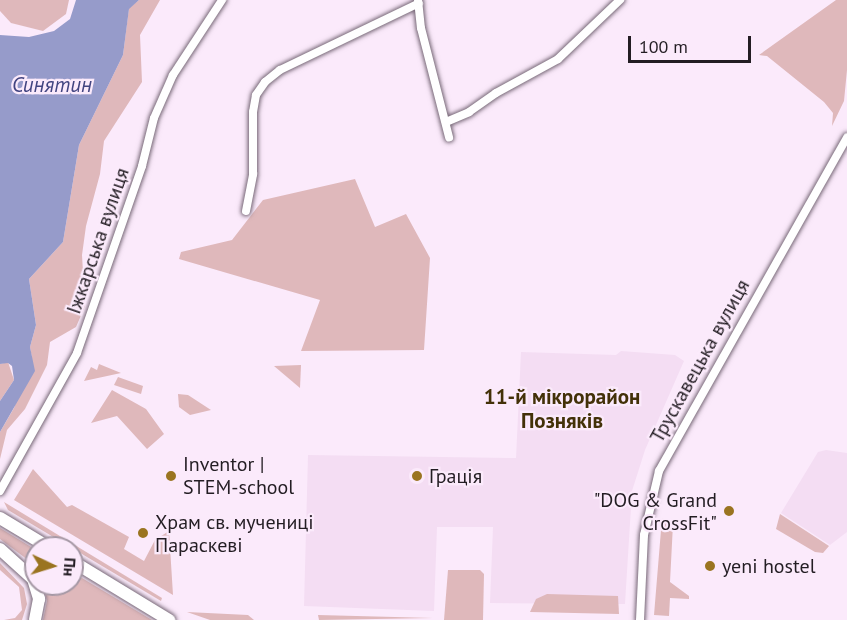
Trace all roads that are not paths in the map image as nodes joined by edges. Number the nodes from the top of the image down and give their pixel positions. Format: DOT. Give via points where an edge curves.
graph roads {
  1 [pos="222,0"];
  2 [pos="620,0"];
  3 [pos="419,2"];
  4 [pos="446,122"];
  5 [pos="449,137"];
  6 [pos="847,137"];
  7 [pos="246,211"];
  8 [pos="0,491"];
  9 [pos="0,518"];
  10 [pos="29,536"];
  11 [pos="0,549"];
  12 [pos="24,565"];
  13 [pos="84,568"];
  14 [pos="38,596"];
  15 [pos="35,620"];
  16 [pos="169,620"];
  17 [pos="640,620"];
  1 -- 8 [label="street, Іжкарська вулиця" via="173,75 154,118 142,166 77,353"];
  2 -- 4 [label="street" via="558,59 470,112"];
  3 -- 4 [label="street" via="421,28"];
  3 -- 7 [label="street" via="280,70 265,82 256,95 253,112 253,174"];
  4 -- 5 [label="street"];
  6 -- 17 [label="street, Трускавецька вулиця" via="659,471 644,535"];
  9 -- 10 [label="main road"];
  11 -- 12 [label="main road"];
  13 -- 16 [label="main road"];
  14 -- 15 [label="main road"];
}
